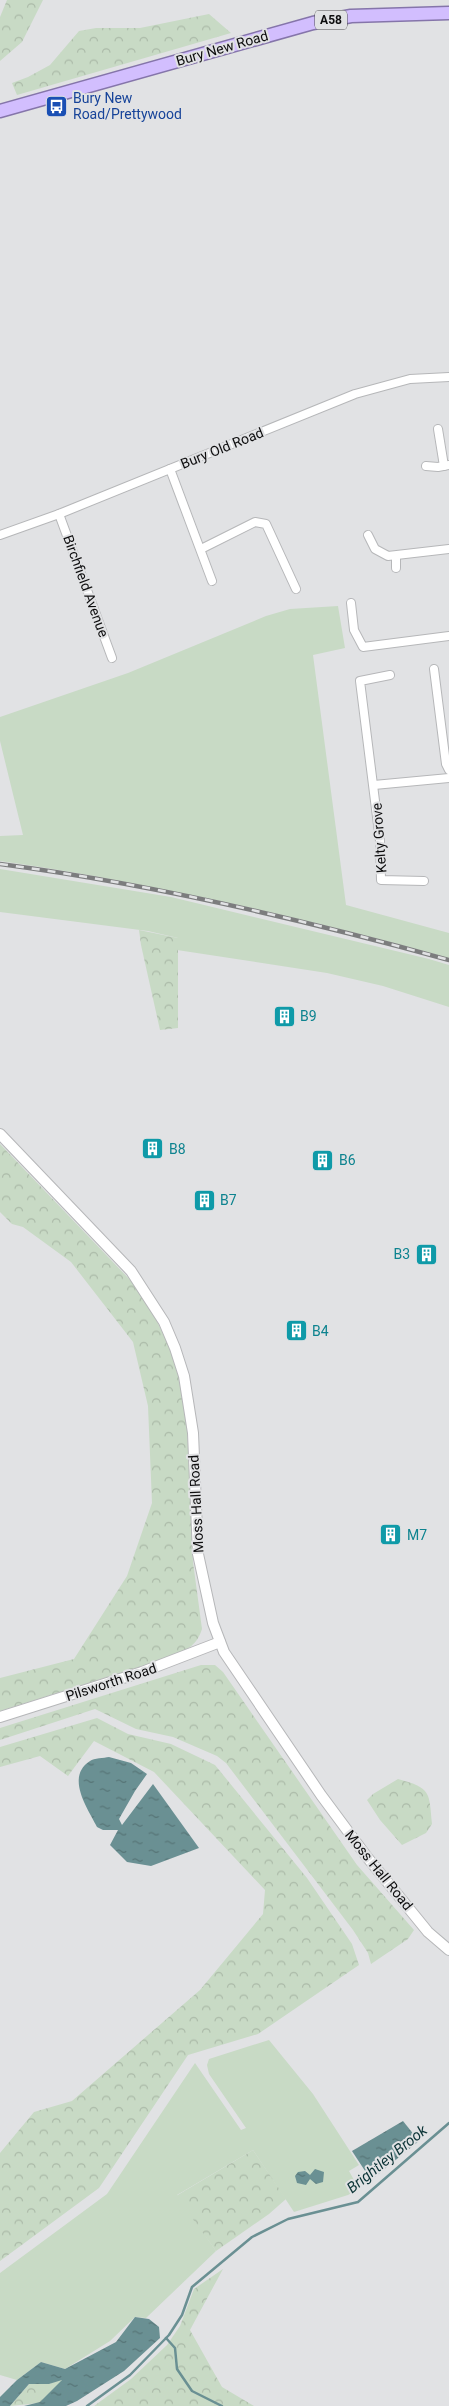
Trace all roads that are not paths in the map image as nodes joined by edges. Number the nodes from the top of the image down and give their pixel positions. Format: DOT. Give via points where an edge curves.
graph roads {
  1 [pos="449,13"];
  2 [pos="0,111"];
  3 [pos="449,377"];
  4 [pos="438,429"];
  5 [pos="446,465"];
  6 [pos="426,466"];
  7 [pos="170,468"];
  8 [pos="59,514"];
  9 [pos="0,535"];
  10 [pos="368,535"];
  11 [pos="201,548"];
  12 [pos="449,549"];
  13 [pos="396,556"];
  14 [pos="396,568"];
  15 [pos="212,581"];
  16 [pos="296,589"];
  17 [pos="351,604"];
  18 [pos="449,636"];
  19 [pos="112,658"];
  20 [pos="434,669"];
  21 [pos="390,675"];
  22 [pos="449,770"];
  23 [pos="449,778"];
  24 [pos="374,785"];
  25 [pos="424,881"];
  26 [pos="0,1134"];
  27 [pos="220,1642"];
  28 [pos="0,1717"];
  29 [pos="449,1950"];
  1 -- 2 [label="highway, Bury New Road / A58" via="351,16 313,23"];
  3 -- 7 [label="street, Bury Old Road" via="410,379 355,394"];
  4 -- 5 [label="street"];
  5 -- 6 [label="street"];
  7 -- 8 [label="street, Bury Old Road"];
  7 -- 11 [label="street"];
  8 -- 9 [label="street, Bury Old Road"];
  8 -- 19 [label="street, Birchfield Avenue"];
  10 -- 13 [label="street" via="375,549 388,556"];
  11 -- 15 [label="street"];
  11 -- 16 [label="street" via="255,522 266,524"];
  12 -- 13 [label="street"];
  13 -- 14 [label="street"];
  17 -- 18 [label="street" via="354,630 363,647"];
  20 -- 22 [label="street"];
  21 -- 24 [label="street" via="360,681"];
  23 -- 24 [label="street"];
  24 -- 25 [label="street, Kelty Grove" via="381,880"];
  26 -- 27 [label="street, Moss Hall Road" via="131,1271 164,1322 176,1348 193,1433 198,1554"];
  27 -- 28 [label="street, Pilsworth Road" via="142,1672"];
  27 -- 29 [label="street, Moss Hall Road" via="235,1670 345,1828 428,1932"];
}
